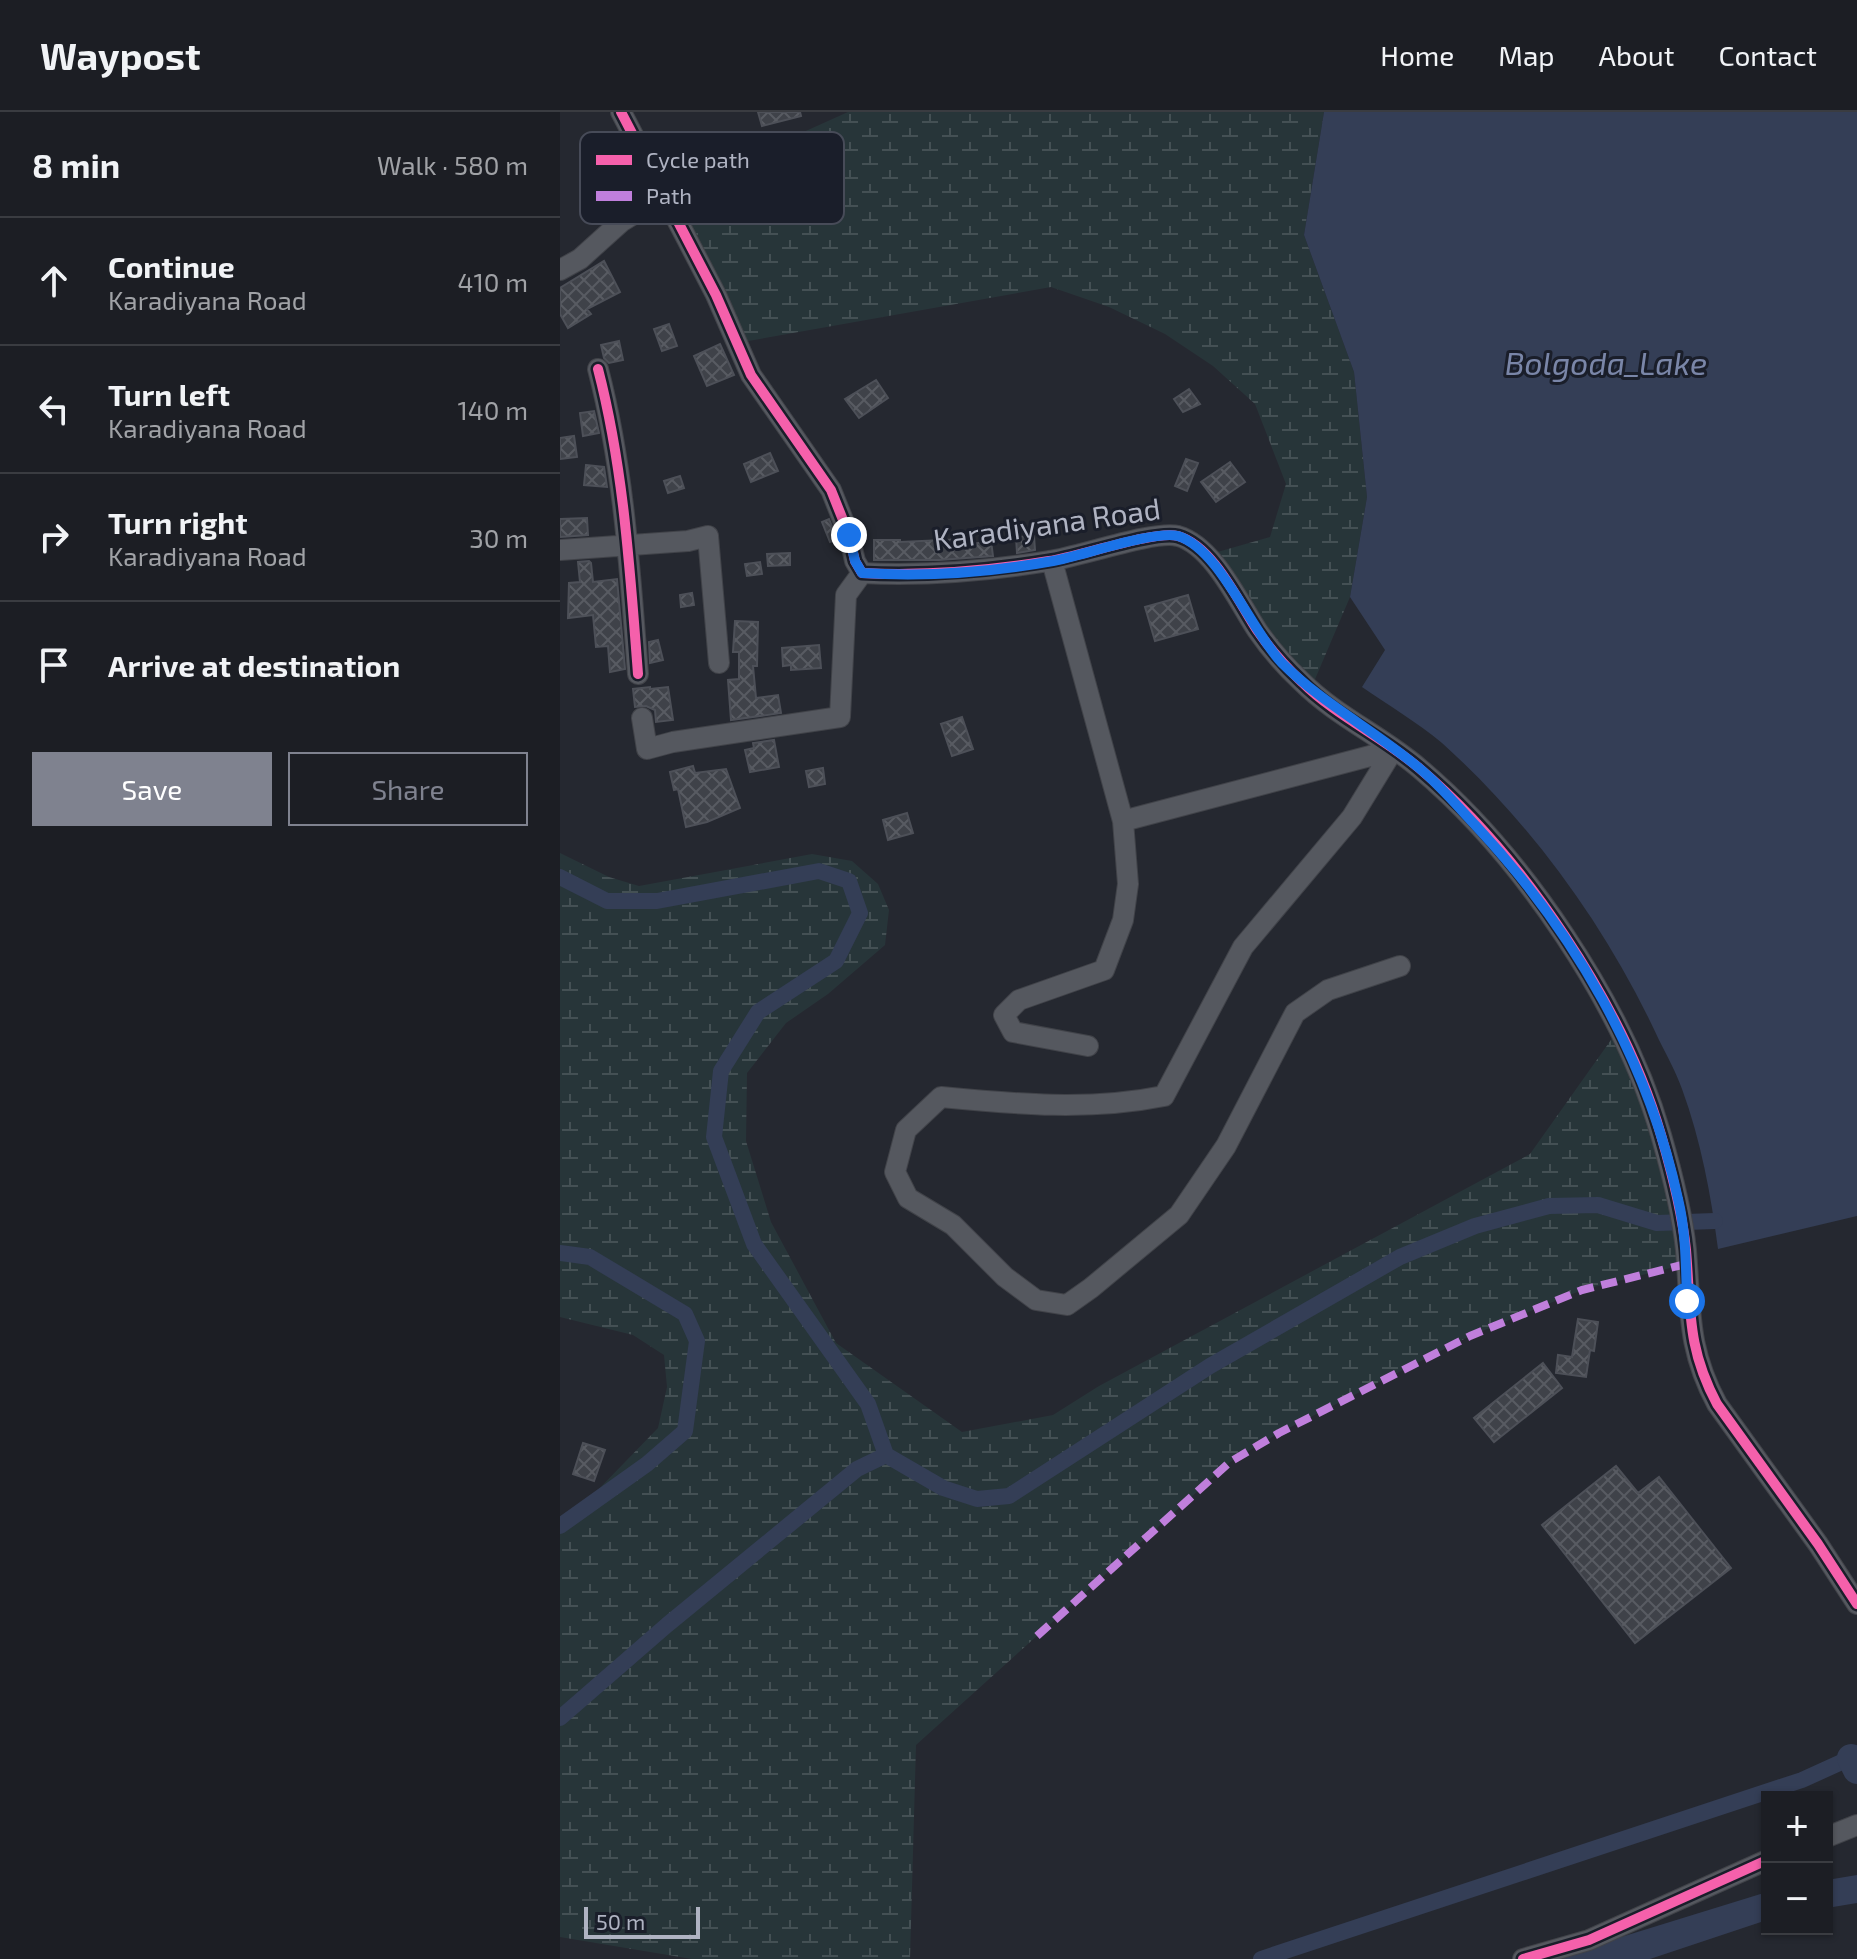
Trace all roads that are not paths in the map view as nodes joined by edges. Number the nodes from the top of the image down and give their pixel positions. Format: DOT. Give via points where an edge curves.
graph roads {
  1 [pos="619,224"];
  2 [pos="681,224"];
  3 [pos="560,270"];
  4 [pos="598,369"];
  5 [pos="628,545"];
  6 [pos="560,550"];
  7 [pos="1052,561"];
  8 [pos="862,573"];
  9 [pos="719,663"];
  10 [pos="638,674"];
  11 [pos="642,718"];
  12 [pos="1393,750"];
  13 [pos="1123,821"];
  14 [pos="1400,966"];
  15 [pos="1088,1046"];
  16 [pos="1857,1604"];
  17 [pos="1857,1825"];
  18 [pos="1833,1835"];
  19 [pos="1761,1863"];
  20 [pos="1523,1959"];
  1 -- 3 [label="street"];
  2 -- 8 [label="street" via="751,375 831,490"];
  4 -- 5 [label="street"];
  5 -- 6 [label="street"];
  5 -- 9 [label="street" via="708,536"];
  5 -- 10 [label="street"];
  7 -- 8 [label="street, Karadiyana Road" via="972,571"];
  7 -- 12 [label="street, Karadiyana Road" via="1155,537 1175,535 1194,543 1278,659 1310,691"];
  7 -- 13 [label="street"];
  8 -- 11 [label="street" via="846,595 840,717 647,749"];
  12 -- 13 [label="street"];
  12 -- 14 [label="street" via="1352,817 1243,947 1164,1096 1132,1103 1033,1106 941,1097 906,1130 895,1172 908,1198 953,1225 1015,1284 1036,1300 1067,1305 1179,1215 1226,1146 1295,1013 1328,990"];
  12 -- 16 [label="street, Karadiyana Road" via="1418,767 1505,857 1583,965 1650,1100 1679,1200 1687,1301 1704,1381"];
  13 -- 15 [label="street" via="1128,884 1123,920 1104,970 1019,1000 1004,1015 1013,1032"];
  17 -- 18 [label="street"];
  19 -- 20 [label="street" via="1589,1940"];
}
